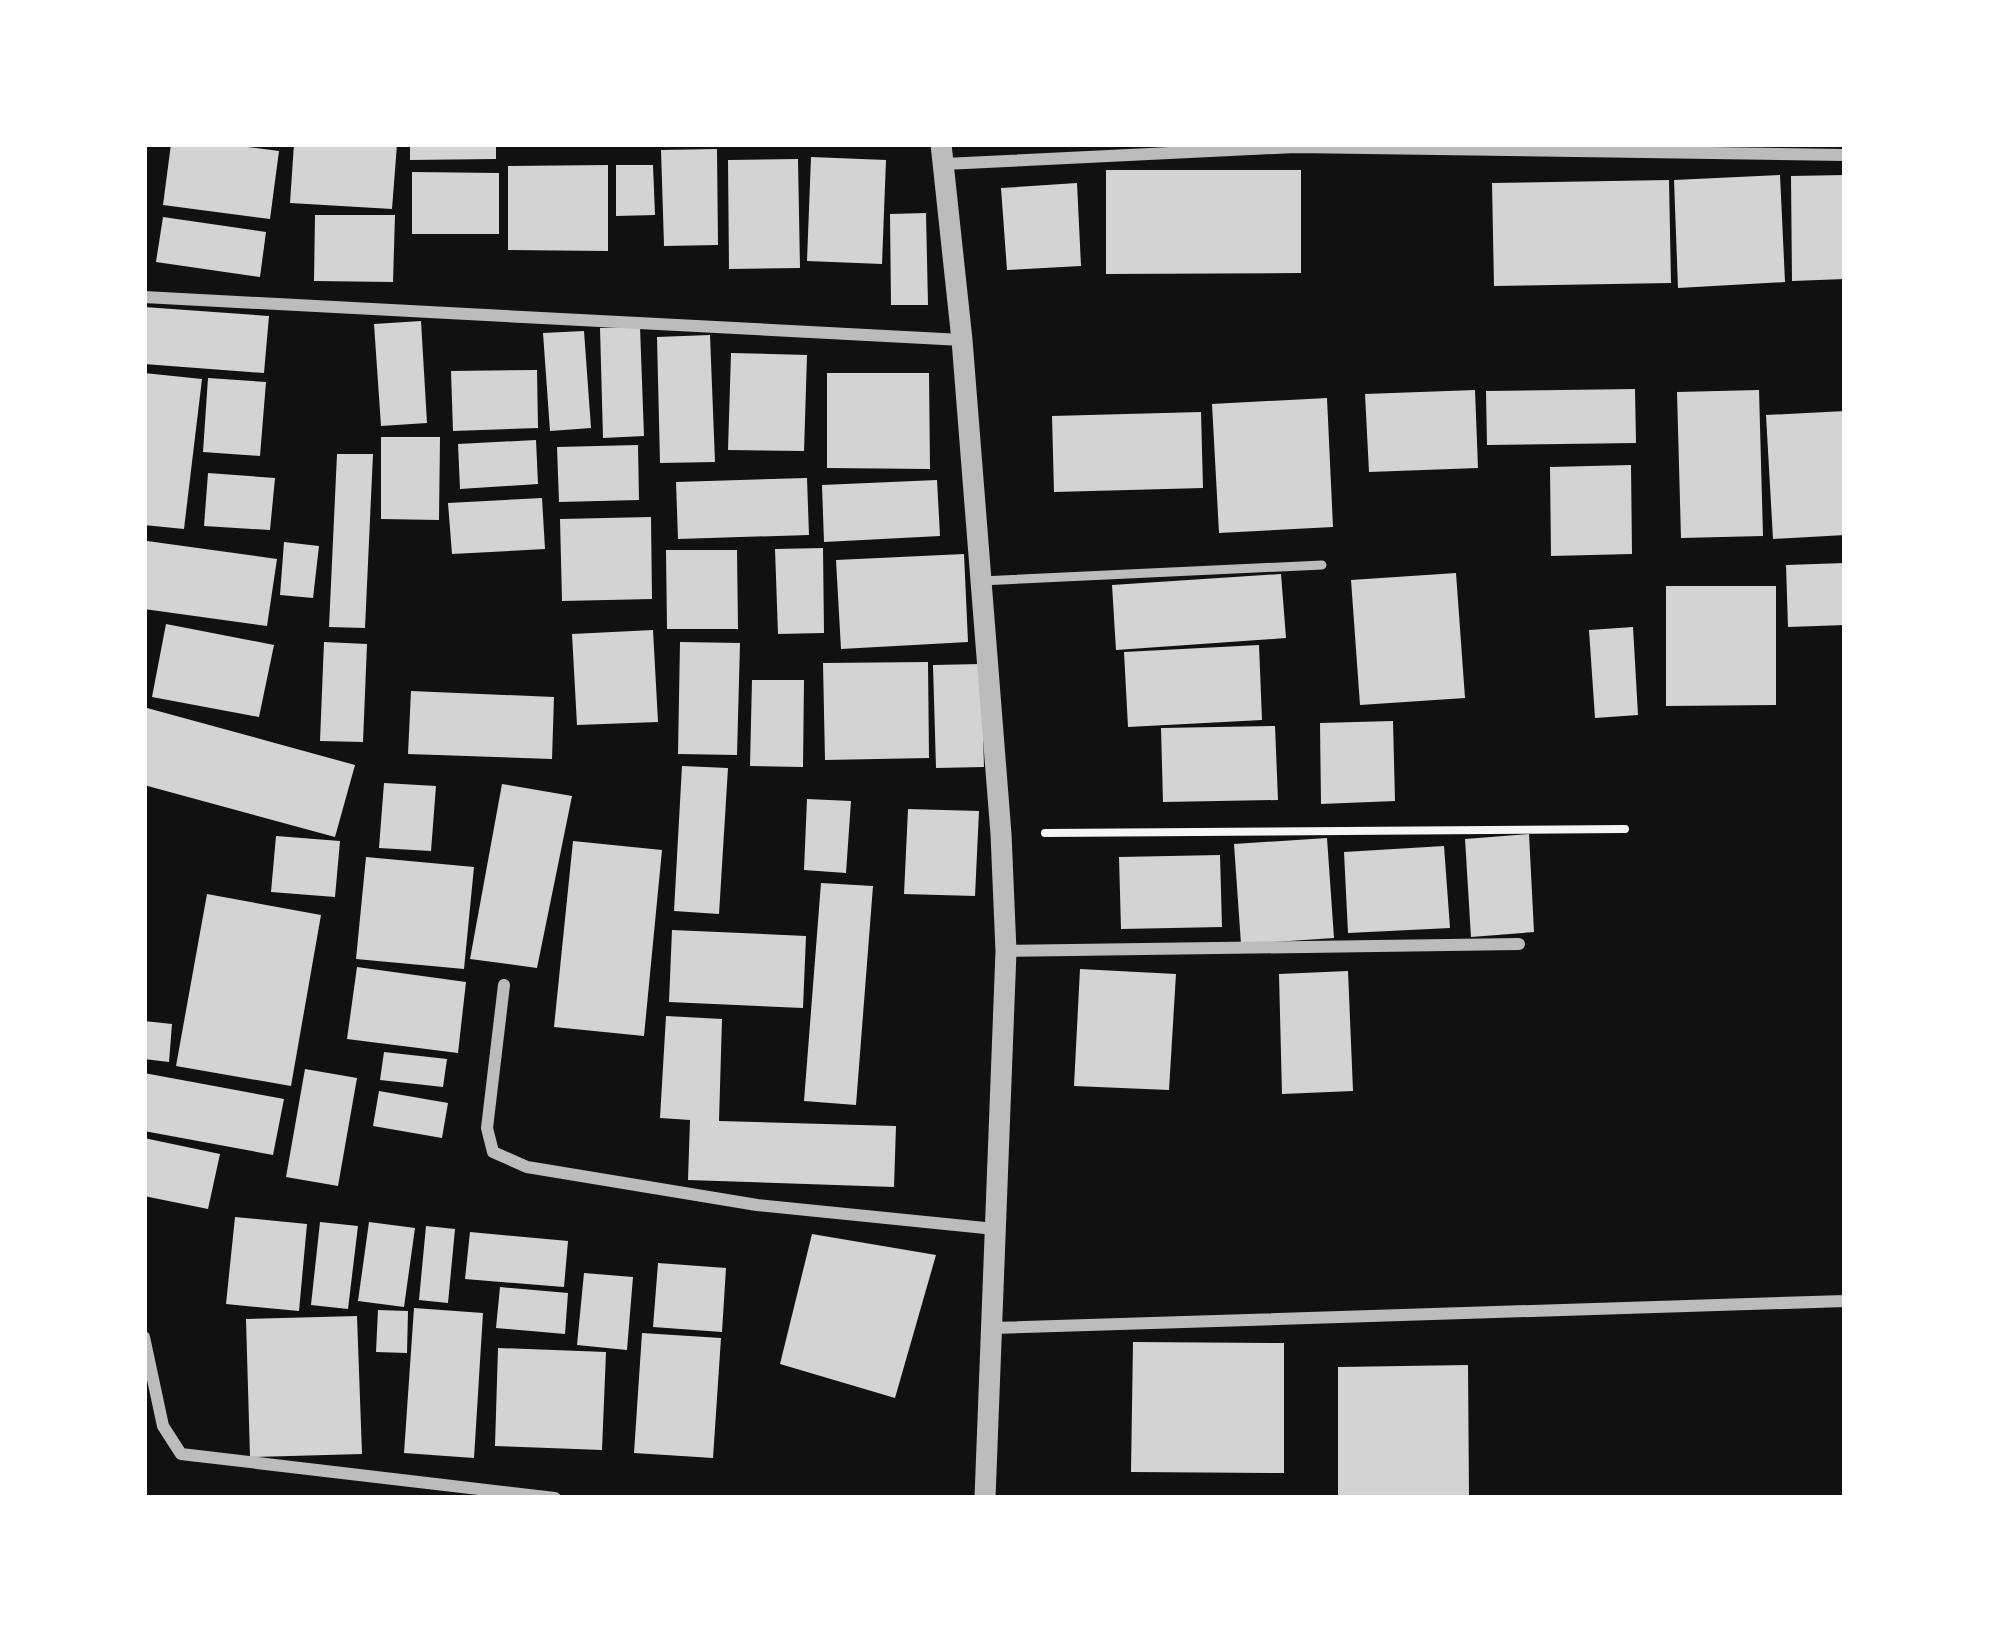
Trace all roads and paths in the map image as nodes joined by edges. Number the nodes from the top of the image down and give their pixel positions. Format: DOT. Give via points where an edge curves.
graph roads {
  1 [pos="942,154"];
  2 [pos="1845,155"];
  3 [pos="144,297"];
  4 [pos="962,340"];
  5 [pos="1322,566"];
  6 [pos="981,581"];
  7 [pos="1625,829"];
  8 [pos="1001,833"];
  9 [pos="1519,944"];
  10 [pos="1006,951"];
  11 [pos="504,985"];
  12 [pos="995,1229"];
  13 [pos="1845,1301"];
  14 [pos="993,1328"];
  15 [pos="144,1336"];
  16 [pos="555,1498"];
  17 [pos="986,1498"];
  1 -- 2 [label="street" via="1295,147"];
  1 -- 4 [label="street"];
  3 -- 4 [label="street"];
  4 -- 6 [label="street"];
  5 -- 6 [label="lane"];
  6 -- 8 [label="street"];
  7 -- 8 [label="path"];
  8 -- 10 [label="street"];
  9 -- 10 [label="street"];
  10 -- 12 [label="street"];
  11 -- 12 [label="street" via="487,1128 493,1152 527,1167 757,1205"];
  12 -- 14 [label="street"];
  13 -- 14 [label="street"];
  14 -- 17 [label="street"];
  15 -- 16 [label="street" via="163,1426 182,1454"];
}
